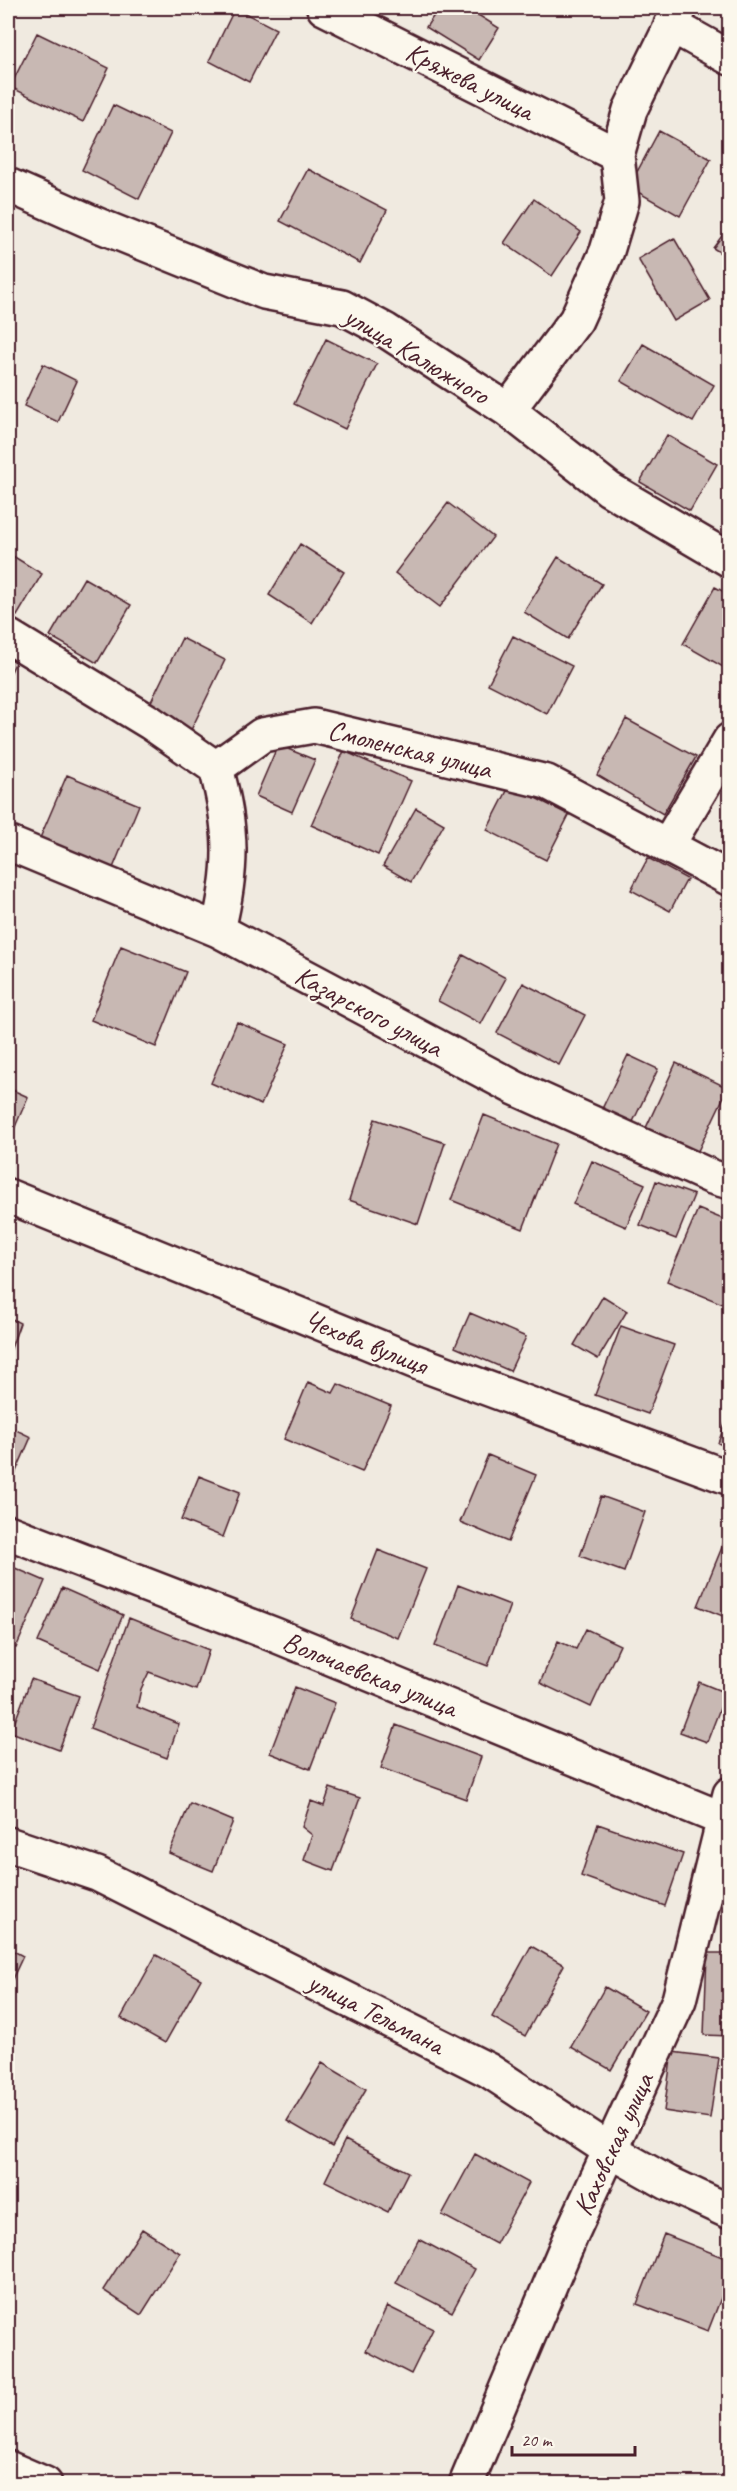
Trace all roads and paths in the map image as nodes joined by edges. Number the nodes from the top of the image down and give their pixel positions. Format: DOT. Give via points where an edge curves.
graph roads {
  1 [pos="324,8"];
  2 [pos="675,16"];
  3 [pos="729,58"];
  4 [pos="617,154"];
  5 [pos="8,185"];
  6 [pos="508,410"];
  7 [pos="729,560"];
  8 [pos="8,636"];
  9 [pos="729,740"];
  10 [pos="216,768"];
  11 [pos="8,843"];
  12 [pos="667,846"];
  13 [pos="729,879"];
  14 [pos="218,930"];
  15 [pos="729,1182"];
  16 [pos="8,1196"];
  17 [pos="729,1478"];
  18 [pos="8,1532"];
  19 [pos="727,1812"];
  20 [pos="8,1844"];
  21 [pos="611,2151"];
  22 [pos="729,2212"];
  23 [pos="8,2468"];
  24 [pos="45,2484"];
  25 [pos="466,2484"];
  1 -- 4 [label="street, Кряжева улица"];
  2 -- 3 [label="street"];
  2 -- 4 [label="street" via="630,110"];
  4 -- 6 [label="street" via="622,201 607,251 576,320"];
  5 -- 6 [label="street, улица Калюжного" via="264,292 342,307 385,330"];
  6 -- 7 [label="street, улица Калюжного" via="609,489"];
  8 -- 10 [label="street" via="151,723"];
  9 -- 12 [label="street"];
  10 -- 12 [label="street, Смоленская улица" via="262,735 314,726 547,782"];
  10 -- 14 [label="street" via="226,806 231,860"];
  11 -- 14 [label="street, Казарского улица"];
  12 -- 13 [label="street, Смоленская улица"];
  14 -- 15 [label="street, Казарского улица" via="515,1088"];
  16 -- 17 [label="street, Чехова вулиця" via="416,1362"];
  18 -- 19 [label="street, Волочаевская улица"];
  19 -- 21 [label="street, Каховская улица" via="679,2000"];
  20 -- 21 [label="street, улица Тельмана" via="97,1874 458,2054"];
  21 -- 22 [label="street, улица Тельмана"];
  21 -- 25 [label="street, Каховская улица" via="572,2233"];
  23 -- 24 [label="street"];
}
